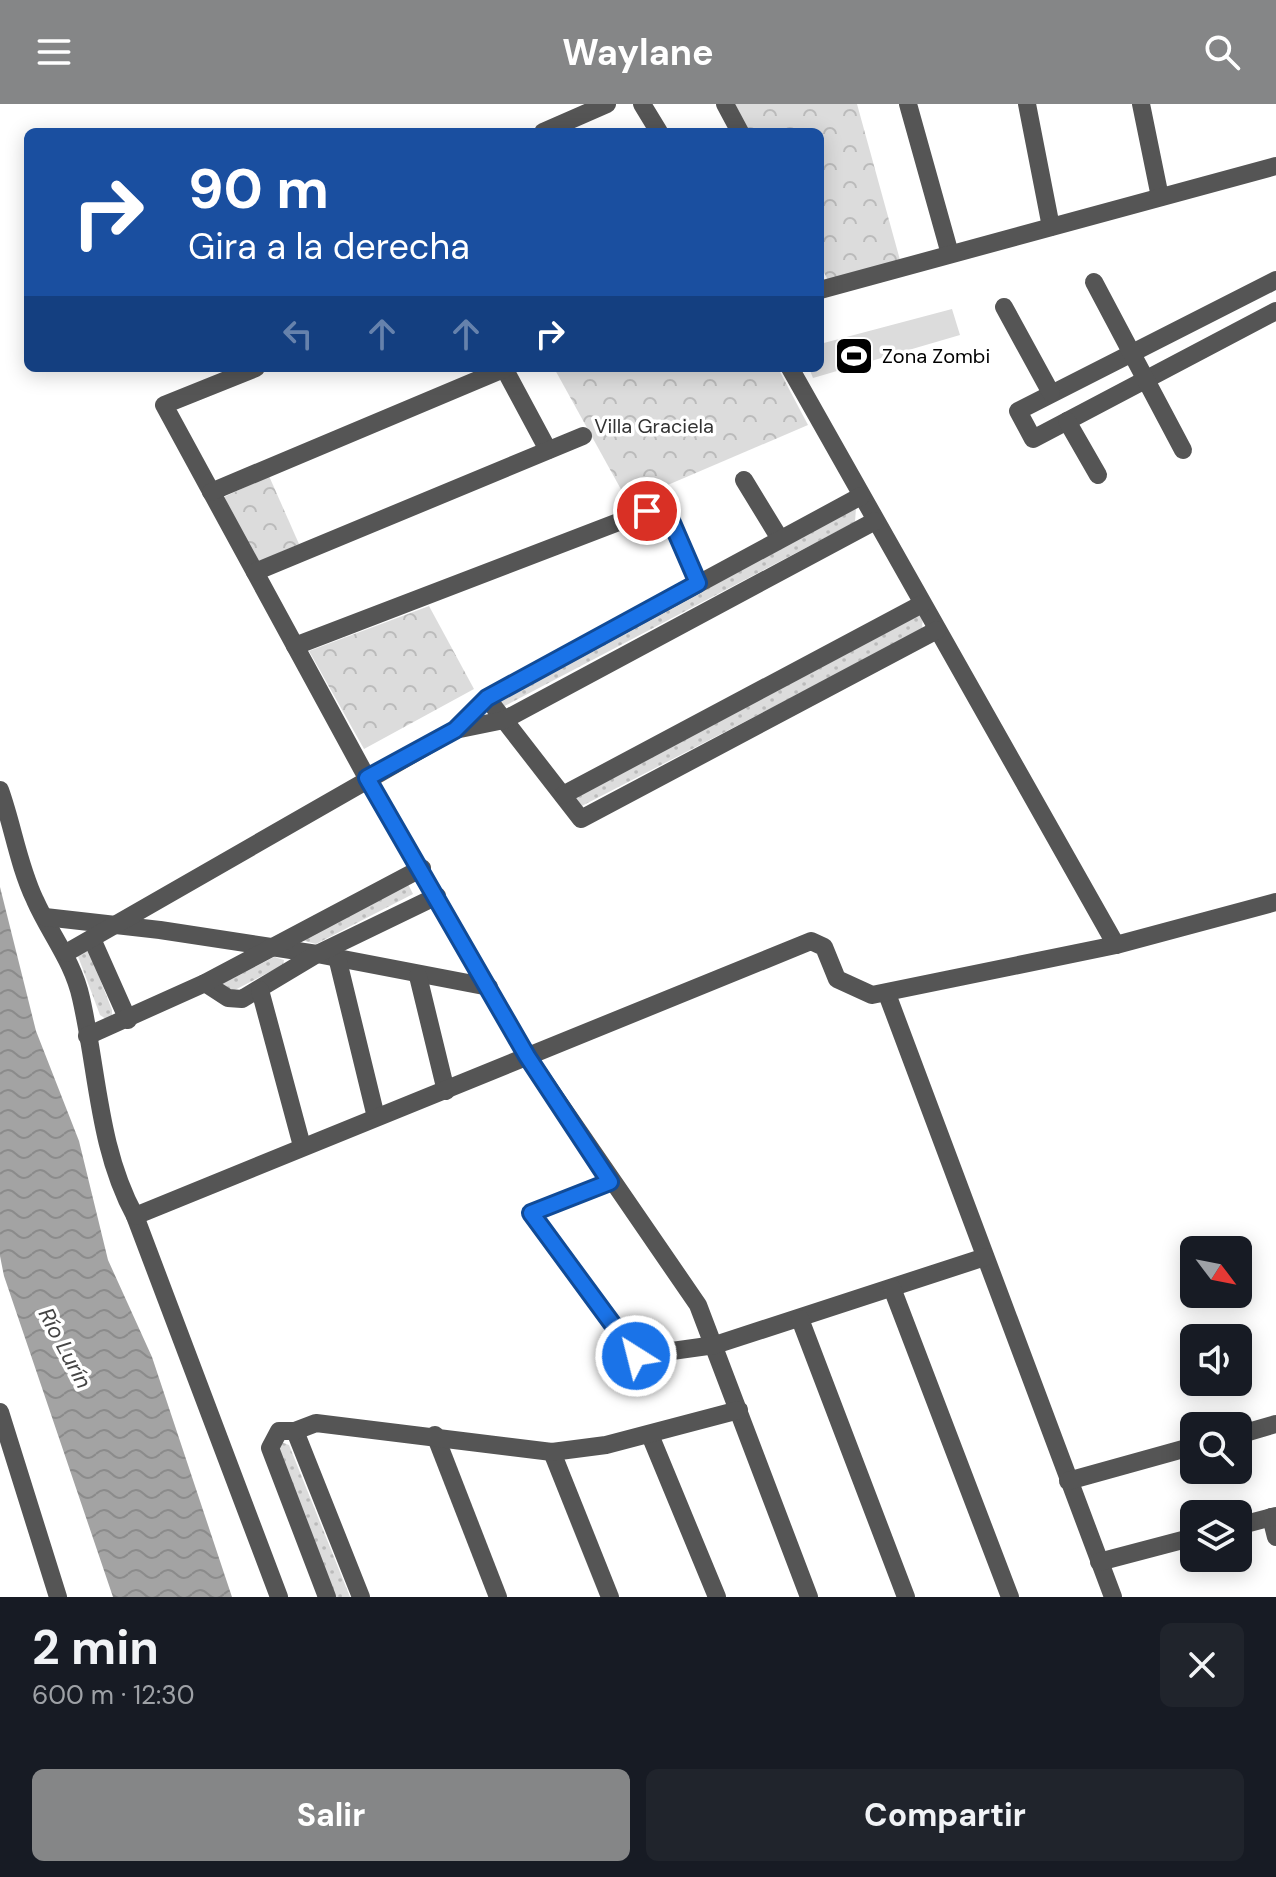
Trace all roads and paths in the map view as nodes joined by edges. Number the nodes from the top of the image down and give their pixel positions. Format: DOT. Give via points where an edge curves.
graph roads {
  1 [pos="607,104"];
  2 [pos="642,104"];
  3 [pos="725,104"];
  4 [pos="908,104"];
  5 [pos="1027,104"];
  6 [pos="1141,104"];
  7 [pos="552,128"];
  8 [pos="657,128"];
  9 [pos="738,128"];
  10 [pos="1276,166"];
  11 [pos="1160,197"];
  12 [pos="1051,227"];
  13 [pos="950,254"];
  14 [pos="1276,280"];
  15 [pos="1094,282"];
  16 [pos="824,286"];
  17 [pos="1004,307"];
  18 [pos="1276,311"];
  19 [pos="1134,351"];
  20 [pos="246,372"];
  21 [pos="496,372"];
  22 [pos="507,372"];
  23 [pos="792,372"];
  24 [pos="1147,379"];
  25 [pos="1051,393"];
  26 [pos="1067,421"];
  27 [pos="583,436"];
  28 [pos="548,450"];
  29 [pos="1183,450"];
  30 [pos="1098,475"];
  31 [pos="744,480"];
  32 [pos="211,492"];
  33 [pos="861,496"];
  34 [pos="875,521"];
  35 [pos="780,539"];
  36 [pos="255,572"];
  37 [pos="698,583"];
  38 [pos="922,604"];
  39 [pos="937,630"];
  40 [pos="295,646"];
  41 [pos="487,698"];
  42 [pos="504,720"];
  43 [pos="455,730"];
  44 [pos="367,778"];
  45 [pos="0,790"];
  46 [pos="563,795"];
  47 [pos="422,868"];
  48 [pos="437,896"];
  49 [pos="1276,902"];
  50 [pos="45,917"];
  51 [pos="118,925"];
  52 [pos="92,939"];
  53 [pos="1116,945"];
  54 [pos="274,948"];
  55 [pos="66,953"];
  56 [pos="317,954"];
  57 [pos="337,957"];
  58 [pos="418,976"];
  59 [pos="205,983"];
  60 [pos="489,987"];
  61 [pos="260,990"];
  62 [pos="887,994"];
  63 [pos="128,1020"];
  64 [pos="87,1036"];
  65 [pos="527,1056"];
  66 [pos="446,1091"];
  67 [pos="376,1117"];
  68 [pos="302,1146"];
  69 [pos="610,1182"];
  70 [pos="135,1216"];
  71 [pos="985,1257"];
  72 [pos="892,1288"];
  73 [pos="800,1319"];
  74 [pos="715,1345"];
  75 [pos="739,1410"];
  76 [pos="0,1412"];
  77 [pos="1276,1424"];
  78 [pos="295,1431"];
  79 [pos="1252,1431"];
  80 [pos="435,1435"];
  81 [pos="650,1435"];
  82 [pos="1180,1450"];
  83 [pos="552,1452"];
  84 [pos="1068,1481"];
  85 [pos="1273,1516"];
  86 [pos="1252,1522"];
  87 [pos="1276,1537"];
  88 [pos="1180,1541"];
  89 [pos="1099,1562"];
  90 [pos="58,1597"];
  91 [pos="279,1597"];
  92 [pos="327,1597"];
  93 [pos="361,1597"];
  94 [pos="498,1597"];
  95 [pos="610,1597"];
  96 [pos="717,1597"];
  97 [pos="809,1597"];
  98 [pos="906,1597"];
  99 [pos="1010,1597"];
  100 [pos="1113,1597"];
  1 -- 7 [label="street"];
  2 -- 8 [label="street"];
  3 -- 9 [label="street"];
  4 -- 13 [label="street"];
  5 -- 12 [label="street"];
  6 -- 11 [label="street"];
  10 -- 11 [label="street"];
  11 -- 12 [label="street"];
  12 -- 13 [label="street"];
  13 -- 16 [label="street"];
  14 -- 19 [label="street"];
  15 -- 19 [label="street"];
  17 -- 25 [label="street"];
  18 -- 24 [label="street"];
  19 -- 24 [label="street"];
  19 -- 25 [label="street"];
  20 -- 32 [label="street" via="164,405"];
  21 -- 32 [label="street"];
  22 -- 28 [label="street"];
  23 -- 33 [label="street"];
  24 -- 26 [label="street"];
  24 -- 29 [label="street"];
  25 -- 26 [label="street" via="1018,411 1033,439"];
  26 -- 30 [label="street"];
  27 -- 28 [label="street"];
  28 -- 36 [label="street"];
  31 -- 35 [label="street"];
  32 -- 36 [label="street"];
  33 -- 34 [label="street"];
  33 -- 35 [label="street"];
  34 -- 38 [label="street"];
  34 -- 42 [label="street"];
  35 -- 37 [label="street"];
  36 -- 40 [label="street"];
  37 -- 40 [label="street" via="669,516 660,509 647,511"];
  37 -- 41 [label="street"];
  38 -- 39 [label="street"];
  38 -- 46 [label="street"];
  39 -- 46 [label="street" via="581,819"];
  39 -- 53 [label="street"];
  40 -- 44 [label="street"];
  41 -- 42 [label="street"];
  41 -- 43 [label="street"];
  42 -- 43 [label="street"];
  42 -- 46 [label="street"];
  43 -- 44 [label="street"];
  44 -- 47 [label="street"];
  44 -- 51 [label="street"];
  45 -- 50 [label="street" via="20,864"];
  47 -- 48 [label="street"];
  47 -- 54 [label="street"];
  48 -- 56 [label="street"];
  48 -- 60 [label="street"];
  49 -- 53 [label="street"];
  50 -- 51 [label="street"];
  50 -- 55 [label="street"];
  51 -- 52 [label="street"];
  51 -- 54 [label="street"];
  52 -- 55 [label="street"];
  52 -- 63 [label="street"];
  53 -- 62 [label="street"];
  54 -- 56 [label="street"];
  54 -- 59 [label="street"];
  55 -- 64 [label="street"];
  56 -- 57 [label="street"];
  56 -- 61 [label="street"];
  57 -- 58 [label="street"];
  57 -- 67 [label="street"];
  58 -- 60 [label="street"];
  58 -- 66 [label="street"];
  59 -- 61 [label="street" via="235,1000"];
  59 -- 63 [label="street"];
  60 -- 65 [label="street"];
  61 -- 68 [label="street"];
  62 -- 65 [label="street" via="847,986 837,979 824,947 811,941"];
  62 -- 71 [label="street"];
  63 -- 64 [label="street"];
  64 -- 70 [label="street" via="117,1184"];
  65 -- 66 [label="street"];
  65 -- 69 [label="street"];
  66 -- 67 [label="street"];
  67 -- 68 [label="street"];
  68 -- 70 [label="street"];
  69 -- 74 [label="street" via="698,1305"];
  69 -- 74 [label="street" via="531,1213 636,1356"];
  70 -- 91 [label="street"];
  71 -- 72 [label="street"];
  71 -- 84 [label="street"];
  72 -- 73 [label="street"];
  72 -- 99 [label="street"];
  73 -- 74 [label="street"];
  73 -- 98 [label="street"];
  74 -- 75 [label="street"];
  75 -- 81 [label="street"];
  75 -- 97 [label="street"];
  76 -- 90 [label="street"];
  77 -- 79 [label="street"];
  78 -- 80 [label="street" via="316,1423"];
  78 -- 92 [label="street" via="279,1431 270,1448"];
  78 -- 93 [label="street"];
  80 -- 83 [label="street"];
  80 -- 94 [label="street"];
  81 -- 83 [label="street"];
  81 -- 96 [label="street"];
  82 -- 84 [label="street"];
  83 -- 95 [label="street"];
  84 -- 89 [label="street"];
  85 -- 86 [label="street"];
  85 -- 87 [label="street"];
  88 -- 89 [label="street"];
  89 -- 100 [label="street"];
}
